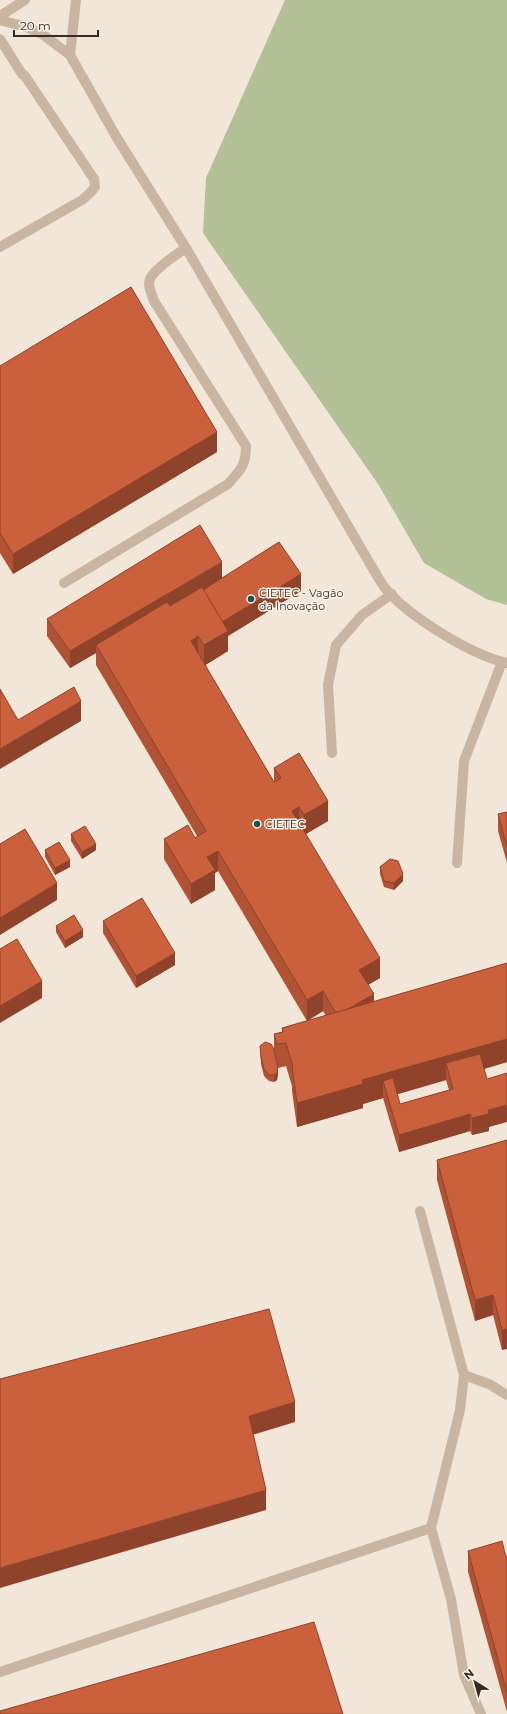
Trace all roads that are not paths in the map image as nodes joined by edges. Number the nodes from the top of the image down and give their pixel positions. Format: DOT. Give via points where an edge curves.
graph roads {
  1 [pos="25,0"];
  2 [pos="76,0"];
  3 [pos="0,16"];
  4 [pos="0,20"];
  5 [pos="0,39"];
  6 [pos="70,54"];
  7 [pos="0,247"];
  8 [pos="186,248"];
  9 [pos="64,583"];
  10 [pos="392,594"];
  11 [pos="505,663"];
  12 [pos="332,753"];
  13 [pos="457,863"];
  14 [pos="420,1211"];
  15 [pos="464,1375"];
  16 [pos="507,1395"];
  17 [pos="431,1528"];
  18 [pos="0,1672"];
  19 [pos="481,1714"];
  1 -- 3 [label="lane"];
  2 -- 6 [label="lane"];
  4 -- 6 [label="lane" via="42,34"];
  5 -- 7 [label="lane" via="94,179 95,187 82,200"];
  6 -- 8 [label="lane" via="117,138"];
  8 -- 9 [label="lane" via="162,265 150,279 150,288 154,301 246,446 246,458 241,470 228,484"];
  8 -- 10 [label="lane" via="369,562"];
  10 -- 11 [label="lane" via="406,609 441,633"];
  10 -- 12 [label="lane" via="362,615 336,645 328,685"];
  11 -- 13 [label="lane" via="464,761"];
  14 -- 15 [label="lane"];
  15 -- 16 [label="lane" via="489,1384"];
  15 -- 17 [label="lane" via="460,1410"];
  17 -- 18 [label="lane"];
  17 -- 19 [label="lane" via="451,1599 464,1676"];
}
